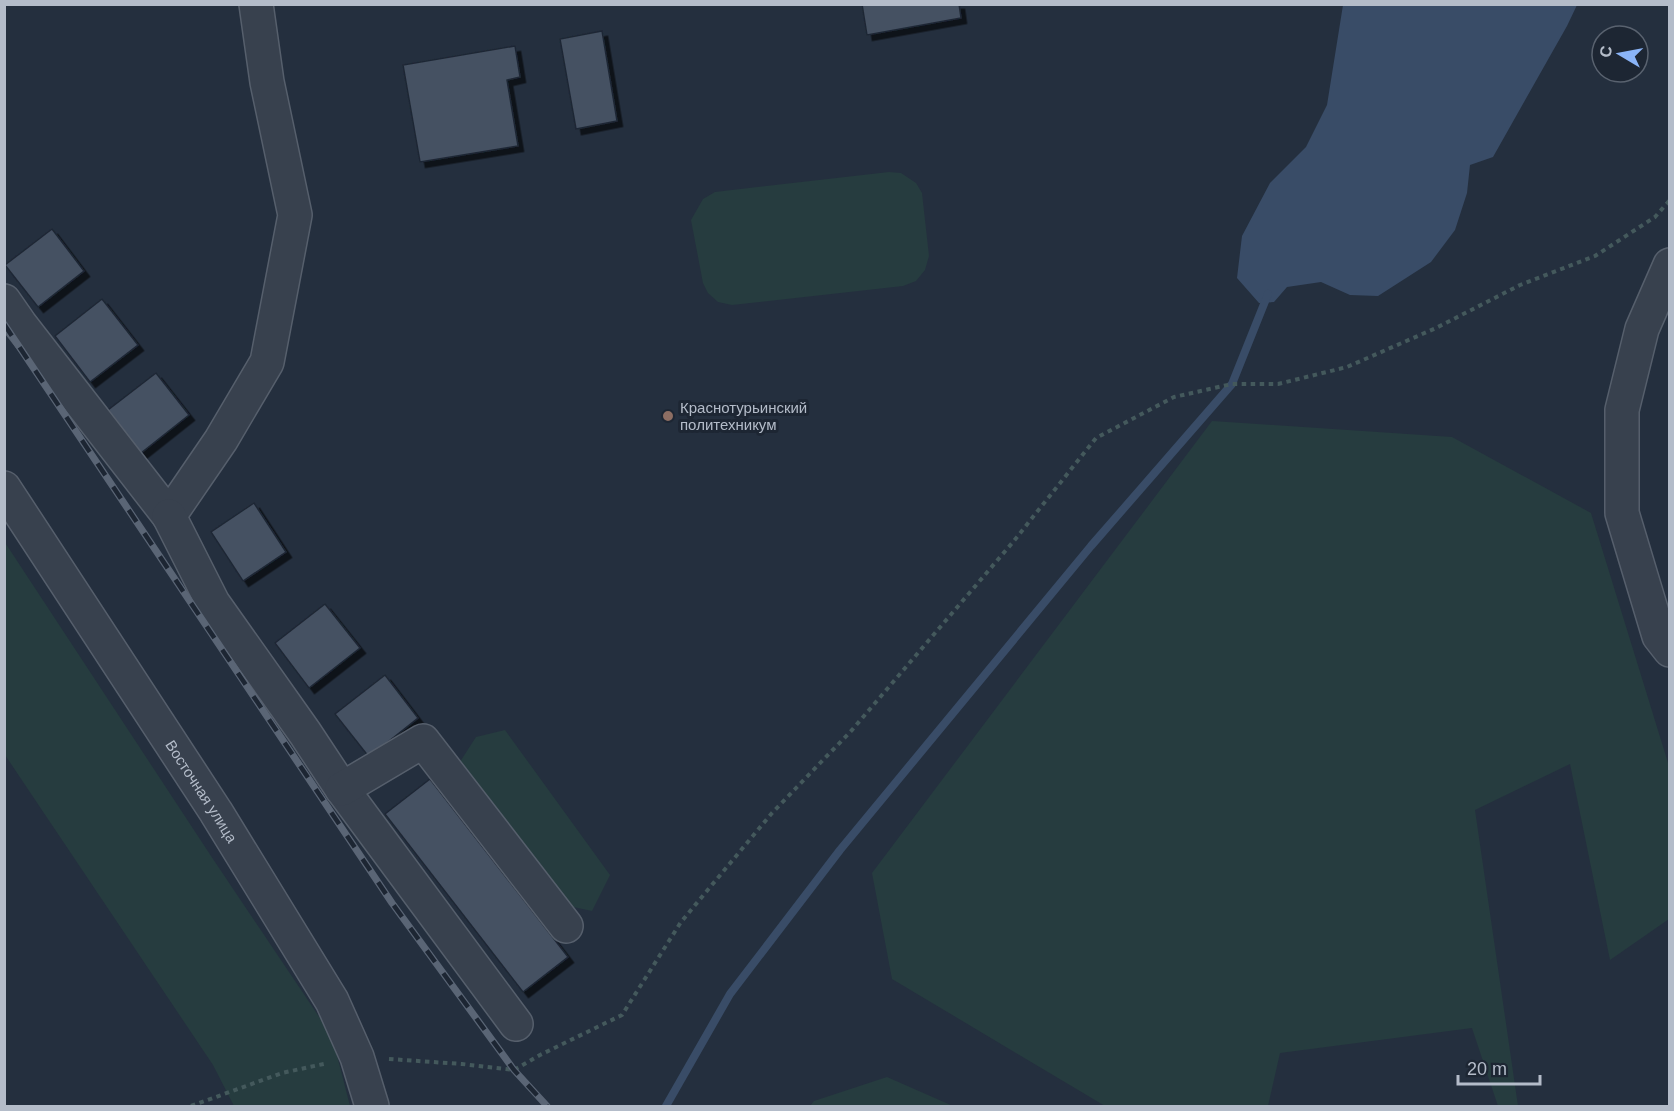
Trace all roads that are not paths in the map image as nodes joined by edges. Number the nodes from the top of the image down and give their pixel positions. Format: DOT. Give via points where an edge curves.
graph roads {
  1 [pos="256,4"];
  2 [pos="1670,265"];
  3 [pos="4,301"];
  4 [pos="4,488"];
  5 [pos="169,516"];
  6 [pos="1670,650"];
  7 [pos="342,789"];
  8 [pos="566,926"];
  9 [pos="516,1024"];
  10 [pos="372,1107"];
  1 -- 5 [label="street" via="267,82 295,215 267,362 221,440"];
  2 -- 6 [label="street" via="1642,329 1622,410 1622,513 1659,636"];
  3 -- 5 [label="street"];
  4 -- 10 [label="street, Восточная улица" via="228,832 332,1001 357,1057"];
  5 -- 7 [label="street" via="213,603"];
  7 -- 8 [label="street" via="423,741"];
  7 -- 9 [label="street"];
}
